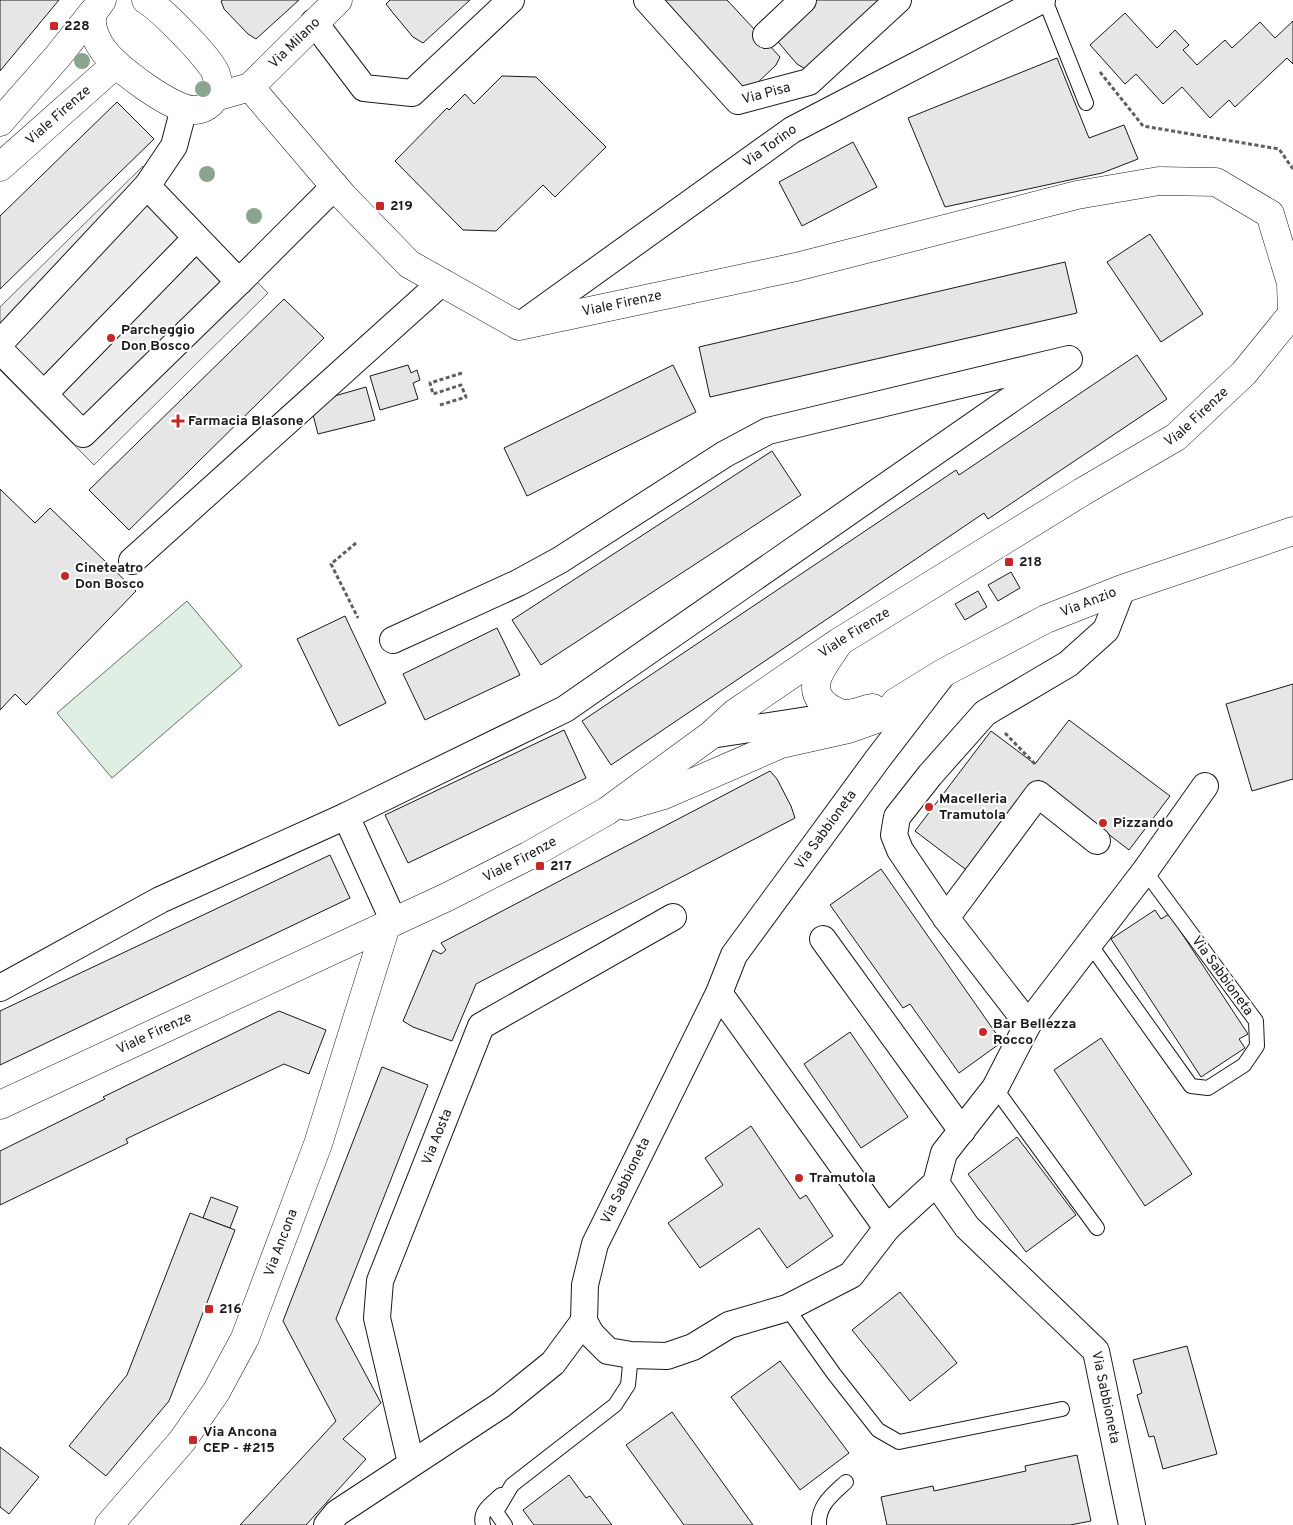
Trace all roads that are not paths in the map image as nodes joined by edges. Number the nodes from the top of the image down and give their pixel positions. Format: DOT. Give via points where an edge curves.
graph roads {
  1 [pos="146,0"];
  2 [pos="338,0"];
  3 [pos="511,0"];
  4 [pos="647,0"];
  5 [pos="802,0"];
  6 [pos="898,0"];
  7 [pos="1043,0"];
  8 [pos="98,6"];
  9 [pos="314,22"];
  10 [pos="766,35"];
  11 [pos="116,64"];
  12 [pos="216,85"];
  13 [pos="250,87"];
  14 [pos="1086,103"];
  15 [pos="184,108"];
  16 [pos="0,122"];
  17 [pos="0,167"];
  18 [pos="147,186"];
  19 [pos="335,186"];
  20 [pos="196,238"];
  21 [pos="239,282"];
  22 [pos="442,282"];
  23 [pos="519,326"];
  24 [pos="0,343"];
  25 [pos="0,350"];
  26 [pos="44,394"];
  27 [pos="1293,531"];
  28 [pos="132,560"];
  29 [pos="1122,589"];
  30 [pos="393,640"];
  31 [pos="839,642"];
  32 [pos="944,673"];
  33 [pos="896,702"];
  34 [pos="846,714"];
  35 [pos="711,735"];
  36 [pos="1205,786"];
  37 [pos="608,812"];
  38 [pos="346,816"];
  39 [pos="1096,841"];
  40 [pos="1145,871"];
  41 [pos="673,917"];
  42 [pos="946,918"];
  43 [pos="390,924"];
  44 [pos="823,938"];
  45 [pos="1089,943"];
  46 [pos="0,988"];
  47 [pos="719,993"];
  48 [pos="1028,1024"];
  49 [pos="995,1088"];
  50 [pos="0,1105"];
  51 [pos="962,1131"];
  52 [pos="936,1183"];
  53 [pos="887,1228"];
  54 [pos="1097,1228"];
  55 [pos="787,1308"];
  56 [pos="584,1321"];
  57 [pos="631,1355"];
  58 [pos="1062,1409"];
  59 [pos="411,1463"];
  60 [pos="846,1482"];
  61 [pos="512,1485"];
  62 [pos="110,1525"];
  63 [pos="326,1525"];
  64 [pos="483,1525"];
  65 [pos="506,1525"];
  66 [pos="819,1525"];
  67 [pos="1132,1525"];
  1 -- 12 [label="main road" via="163,12 205,58"];
  2 -- 9 [label="main road, Via Milano"];
  3 -- 9 [label="street" via="412,93 364,88"];
  4 -- 6 [label="street, Via Pisa" via="738,100 809,82"];
  5 -- 10 [label="street"];
  7 -- 14 [label="lane"];
  7 -- 23 [label="street, Via Torino" via="792,130"];
  8 -- 11 [label="main road" via="92,23 97,39"];
  8 -- 16 [label="main road"];
  9 -- 13 [label="main road, Via Milano"];
  11 -- 15 [label="main road" via="163,98"];
  11 -- 17 [label="main road, Viale Firenze"];
  12 -- 13 [label="main road, Via Milano"];
  12 -- 15 [label="main road, Via Milano" via="210,104 203,109"];
  13 -- 19 [label="main road"];
  15 -- 18 [label="street" via="174,146"];
  18 -- 20 [label="street"];
  18 -- 24 [label="street"];
  19 -- 21 [label="street"];
  19 -- 22 [label="main road" via="409,264"];
  20 -- 21 [label="street"];
  20 -- 26 [label="street"];
  21 -- 26 [label="street" via="83,434"];
  22 -- 23 [label="main road"];
  22 -- 28 [label="street"];
  23 -- 31 [label="main road, Viale Firenze" via="796,267 1077,195 1159,181 1216,182 1270,214 1291,283 1292,314 1244,373 1176,437"];
  25 -- 26 [label="street"];
  27 -- 29 [label="main road, Via Anzio"];
  29 -- 32 [label="main road, Via Anzio" via="1046,620"];
  29 -- 42 [label="street" via="1106,630 1068,664 985,713 897,817 894,835 900,850"];
  30 -- 38 [label="street" via="518,583 560,560 725,454 768,431 1069,359 565,709"];
  31 -- 34 [label="main road" via="820,671 815,687 820,700 833,710"];
  31 -- 35 [label="main road, Viale Firenze" via="735,714"];
  32 -- 33 [label="main road, Via Anzio"];
  32 -- 47 [label="street, Via Sabbioneta" via="734,954"];
  33 -- 34 [label="main road"];
  33 -- 37 [label="main road" via="885,716 848,729 782,744 664,795"];
  34 -- 35 [label="street"];
  35 -- 37 [label="main road, Viale Firenze"];
  36 -- 40 [label="street"];
  37 -- 43 [label="main road, Viale Firenze" via="528,856"];
  38 -- 43 [label="street"];
  38 -- 46 [label="street" via="160,900"];
  39 -- 42 [label="street" via="1038,794"];
  40 -- 45 [label="street"];
  40 -- 45 [label="lane, Via Sabbioneta" via="1256,1021 1257,1046 1244,1065 1208,1088 1191,1086"];
  41 -- 59 [label="street, Via Aosta" via="481,1026 380,1281 377,1318"];
  42 -- 48 [label="street"];
  43 -- 50 [label="main road, Viale Firenze"];
  43 -- 62 [label="main road, Via Ancona" via="318,1144 245,1338 216,1392 182,1441"];
  44 -- 51 [label="street"];
  45 -- 48 [label="street"];
  47 -- 53 [label="street"];
  47 -- 56 [label="street, Via Sabbioneta" via="595,1244 585,1285"];
  48 -- 49 [label="street"];
  49 -- 51 [label="street"];
  49 -- 54 [label="lane"];
  51 -- 52 [label="street" via="944,1153"];
  52 -- 53 [label="street"];
  52 -- 67 [label="street, Via Sabbioneta" via="967,1227 1096,1352"];
  53 -- 55 [label="street" via="851,1275"];
  55 -- 57 [label="street" via="729,1325 693,1347 666,1356"];
  55 -- 58 [label="lane" via="878,1430 899,1442"];
  56 -- 57 [label="street" via="591,1334 608,1351"];
  56 -- 59 [label="street" via="553,1363 501,1405"];
  57 -- 61 [label="lane" via="628,1385 615,1405"];
  59 -- 63 [label="street" via="337,1513"];
  60 -- 66 [label="lane" via="827,1499 818,1514"];
  61 -- 64 [label="lane" via="484,1510"];
  61 -- 65 [label="lane" via="496,1512"];
}
